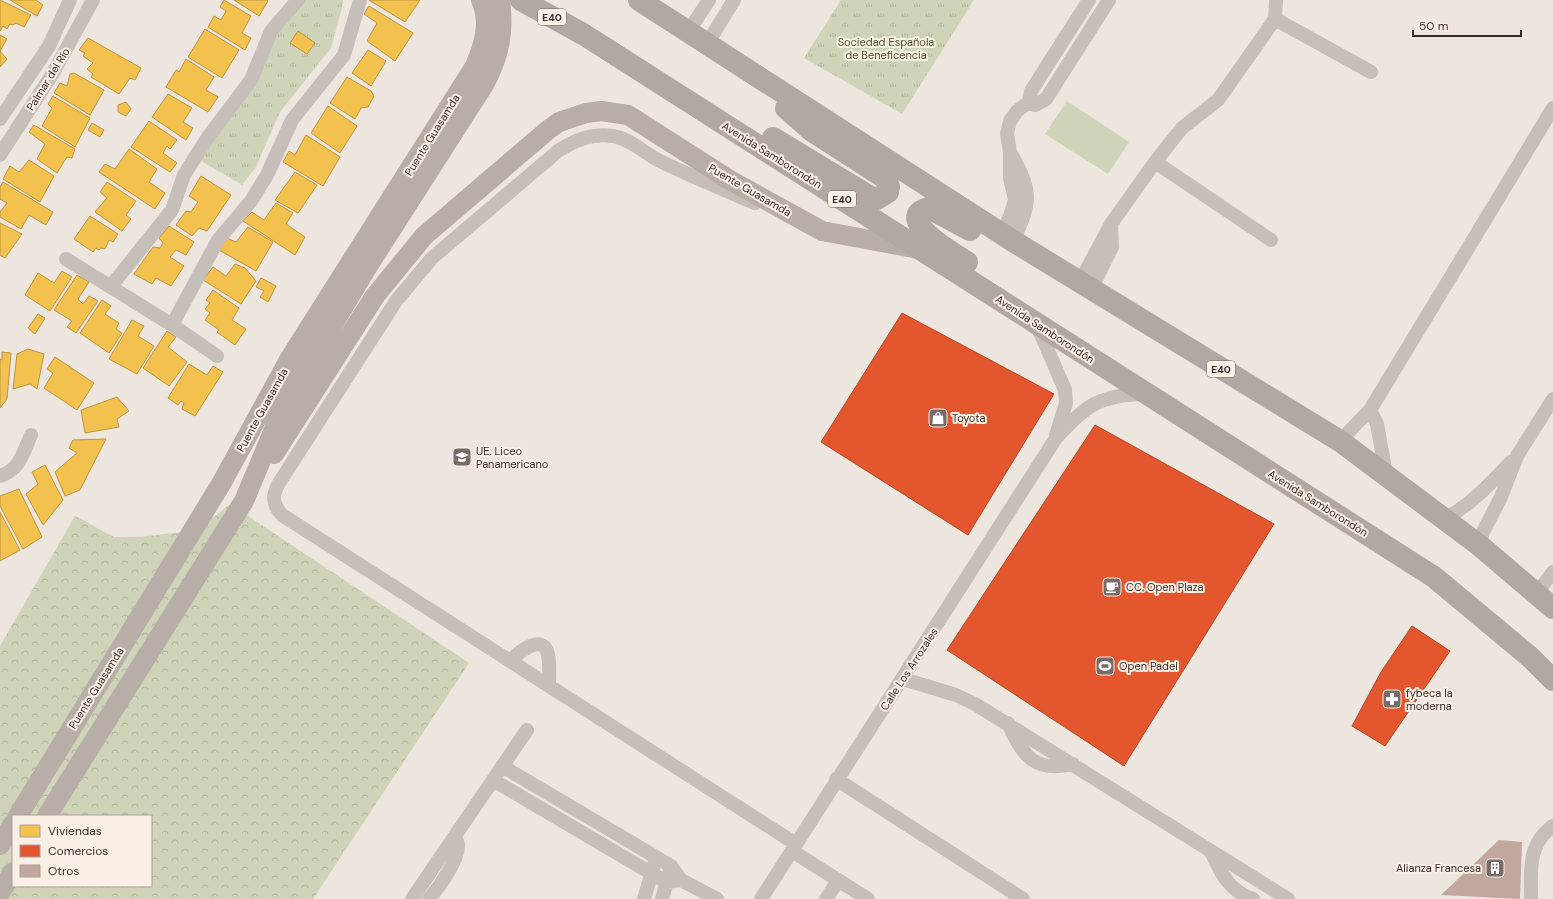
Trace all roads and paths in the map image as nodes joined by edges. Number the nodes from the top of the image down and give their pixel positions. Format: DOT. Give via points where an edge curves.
graph roads {
  1 [pos="70,0"];
  2 [pos="93,0"];
  3 [pos="298,0"];
  4 [pos="360,0"];
  5 [pos="481,0"];
  6 [pos="500,0"];
  7 [pos="521,0"];
  8 [pos="639,0"];
  9 [pos="709,0"];
  10 [pos="734,0"];
  11 [pos="1089,0"];
  12 [pos="1108,0"];
  13 [pos="1276,0"];
  14 [pos="1275,19"];
  15 [pos="688,32"];
  16 [pos="1067,34"];
  17 [pos="1082,43"];
  18 [pos="707,44"];
  19 [pos="725,56"];
  20 [pos="1371,72"];
  21 [pos="648,76"];
  22 [pos="22,85"];
  23 [pos="39,95"];
  24 [pos="1029,102"];
  25 [pos="1553,108"];
  26 [pos="0,120"];
  27 [pos="0,155"];
  28 [pos="1155,162"];
  29 [pos="822,231"];
  30 [pos="1007,237"];
  31 [pos="1270,240"];
  32 [pos="921,250"];
  33 [pos="66,259"];
  34 [pos="111,286"];
  35 [pos="1086,286"];
  36 [pos="1036,323"];
  37 [pos="172,325"];
  38 [pos="217,356"];
  39 [pos="1145,394"];
  40 [pos="1553,399"];
  41 [pos="1370,410"];
  42 [pos="1358,422"];
  43 [pos="31,435"];
  44 [pos="1056,438"];
  45 [pos="1380,439"];
  46 [pos="1340,441"];
  47 [pos="1517,456"];
  48 [pos="1386,474"];
  49 [pos="0,476"];
  50 [pos="1476,498"];
  51 [pos="244,501"];
  52 [pos="1492,511"];
  53 [pos="1444,519"];
  54 [pos="1479,545"];
  55 [pos="1553,572"];
  56 [pos="1537,594"];
  57 [pos="1553,608"];
  58 [pos="510,661"];
  59 [pos="902,679"];
  60 [pos="1553,680"];
  61 [pos="549,686"];
  62 [pos="527,730"];
  63 [pos="502,766"];
  64 [pos="836,779"];
  65 [pos="493,780"];
  66 [pos="583,814"];
  67 [pos="19,815"];
  68 [pos="48,815"];
  69 [pos="12,826"];
  70 [pos="1553,826"];
  71 [pos="576,828"];
  72 [pos="455,836"];
  73 [pos="0,845"];
  74 [pos="794,847"];
  75 [pos="1211,851"];
  76 [pos="656,857"];
  77 [pos="671,866"];
  78 [pos="652,873"];
  79 [pos="12,874"];
  80 [pos="681,880"];
  81 [pos="838,880"];
  82 [pos="666,882"];
  83 [pos="0,893"];
  84 [pos="412,899"];
  85 [pos="430,899"];
  86 [pos="644,899"];
  87 [pos="662,899"];
  88 [pos="717,899"];
  89 [pos="761,899"];
  90 [pos="826,899"];
  91 [pos="868,899"];
  92 [pos="1023,899"];
  93 [pos="1253,899"];
  94 [pos="1288,899"];
  95 [pos="1531,899"];
  1 -- 22 [label="street, Palmar del Río" via="49,46"];
  2 -- 23 [label="street, Palmar del Río" via="54,73"];
  3 -- 34 [label="street" via="271,31 251,80 208,137 184,175 172,210"];
  4 -- 37 [label="street" via="344,55 292,120 267,175 251,201 218,240"];
  5 -- 67 [label="main road, Puente Guasamda" via="486,18 486,33 475,66 290,358 220,484"];
  6 -- 51 [label="main road, Puente Guasamda" via="501,42 493,68 368,266 297,386 276,426"];
  7 -- 21 [label="highway, Avenida Samborondón / E40" via="583,34"];
  8 -- 15 [label="highway, E40"];
  9 -- 15 [label="street"];
  10 -- 18 [label="street"];
  11 -- 16 [label="street"];
  12 -- 17 [label="street"];
  13 -- 14 [label="street"];
  14 -- 20 [label="street"];
  14 -- 28 [label="street" via="1218,100 1182,128"];
  15 -- 18 [label="highway, E40"];
  16 -- 17 [label="street"];
  16 -- 24 [label="street" via="1031,91"];
  17 -- 24 [label="street" via="1046,99 1035,105"];
  18 -- 19 [label="highway, E40"];
  19 -- 21 [label="highway" via="812,130 885,178 888,182 888,192 877,199 872,198 757,129"];
  19 -- 30 [label="highway, E40"];
  21 -- 32 [label="highway, Avenida Samborondón / E40"];
  22 -- 23 [label="street"];
  22 -- 26 [label="street, Palmar del Río"];
  23 -- 27 [label="street, Palmar del Río"];
  24 -- 30 [label="street" via="1010,120 1007,134 1010,178 1015,200"];
  25 -- 41 [label="street"];
  28 -- 31 [label="street"];
  28 -- 35 [label="street" via="1111,224 1112,248"];
  29 -- 32 [label="main road, Puente Guasamda"];
  29 -- 51 [label="main road, Puente Guasamda" via="728,179 628,115 601,111 558,122 424,236 376,296"];
  29 -- 58 [label="street" via="680,171 630,142 614,136 586,137 571,142 558,151 458,234 432,258 396,301 279,483 274,492 276,509"];
  30 -- 35 [label="highway, E40"];
  30 -- 36 [label="highway" via="987,240 930,208 920,213 917,218 917,223 923,231 1008,292"];
  32 -- 36 [label="highway, Avenida Samborondón / E40"];
  33 -- 34 [label="street"];
  34 -- 37 [label="street"];
  35 -- 46 [label="highway, E40"];
  36 -- 39 [label="highway, Avenida Samborondón / E40"];
  36 -- 44 [label="street, Calle Los Arrozales" via="1065,390 1066,404"];
  37 -- 38 [label="street"];
  39 -- 44 [label="street, Calle Los Arrozales" via="1124,394 1091,405 1080,412"];
  39 -- 60 [label="highway, Avenida Samborondón / E40" via="1434,577 1530,657"];
  40 -- 47 [label="street"];
  41 -- 42 [label="street"];
  41 -- 45 [label="street" via="1377,424"];
  42 -- 45 [label="street"];
  42 -- 46 [label="street"];
  43 -- 49 [label="street" via="16,468"];
  44 -- 59 [label="street, Calle Los Arrozales"];
  45 -- 48 [label="street"];
  46 -- 48 [label="highway, E40"];
  47 -- 50 [label="street"];
  47 -- 52 [label="street" via="1501,497"];
  48 -- 53 [label="highway, E40"];
  50 -- 52 [label="street"];
  50 -- 53 [label="street" via="1460,511"];
  51 -- 68 [label="main road, Puente Guasamda"];
  52 -- 54 [label="street"];
  53 -- 54 [label="highway, E40"];
  54 -- 56 [label="highway, E40"];
  55 -- 56 [label="street"];
  56 -- 57 [label="highway, E40"];
  58 -- 61 [label="street"];
  58 -- 61 [label="street" via="528,645 538,644 544,647 548,653"];
  59 -- 64 [label="street, Calle Los Arrozales"];
  59 -- 75 [label="street" via="956,695 1008,723"];
  61 -- 74 [label="street"];
  62 -- 63 [label="street"];
  63 -- 65 [label="street"];
  63 -- 66 [label="street"];
  64 -- 74 [label="street, Calle Los Arrozales"];
  64 -- 92 [label="street"];
  65 -- 71 [label="street"];
  65 -- 72 [label="street"];
  66 -- 71 [label="street"];
  66 -- 76 [label="street"];
  69 -- 73 [label="main road"];
  70 -- 95 [label="street" via="1542,834 1534,849"];
  71 -- 78 [label="street"];
  72 -- 84 [label="street"];
  72 -- 85 [label="street" via="457,852 443,881"];
  74 -- 81 [label="street"];
  74 -- 89 [label="street, Calle Los Arrozales"];
  75 -- 93 [label="street" via="1226,881 1237,892"];
  75 -- 94 [label="street"];
  76 -- 77 [label="street"];
  76 -- 78 [label="street"];
  77 -- 80 [label="street"];
  77 -- 82 [label="street"];
  78 -- 82 [label="street"];
  78 -- 86 [label="street"];
  79 -- 83 [label="main road"];
  80 -- 82 [label="street"];
  80 -- 88 [label="street"];
  81 -- 90 [label="street"];
  81 -- 91 [label="street"];
  82 -- 87 [label="street"];
}
